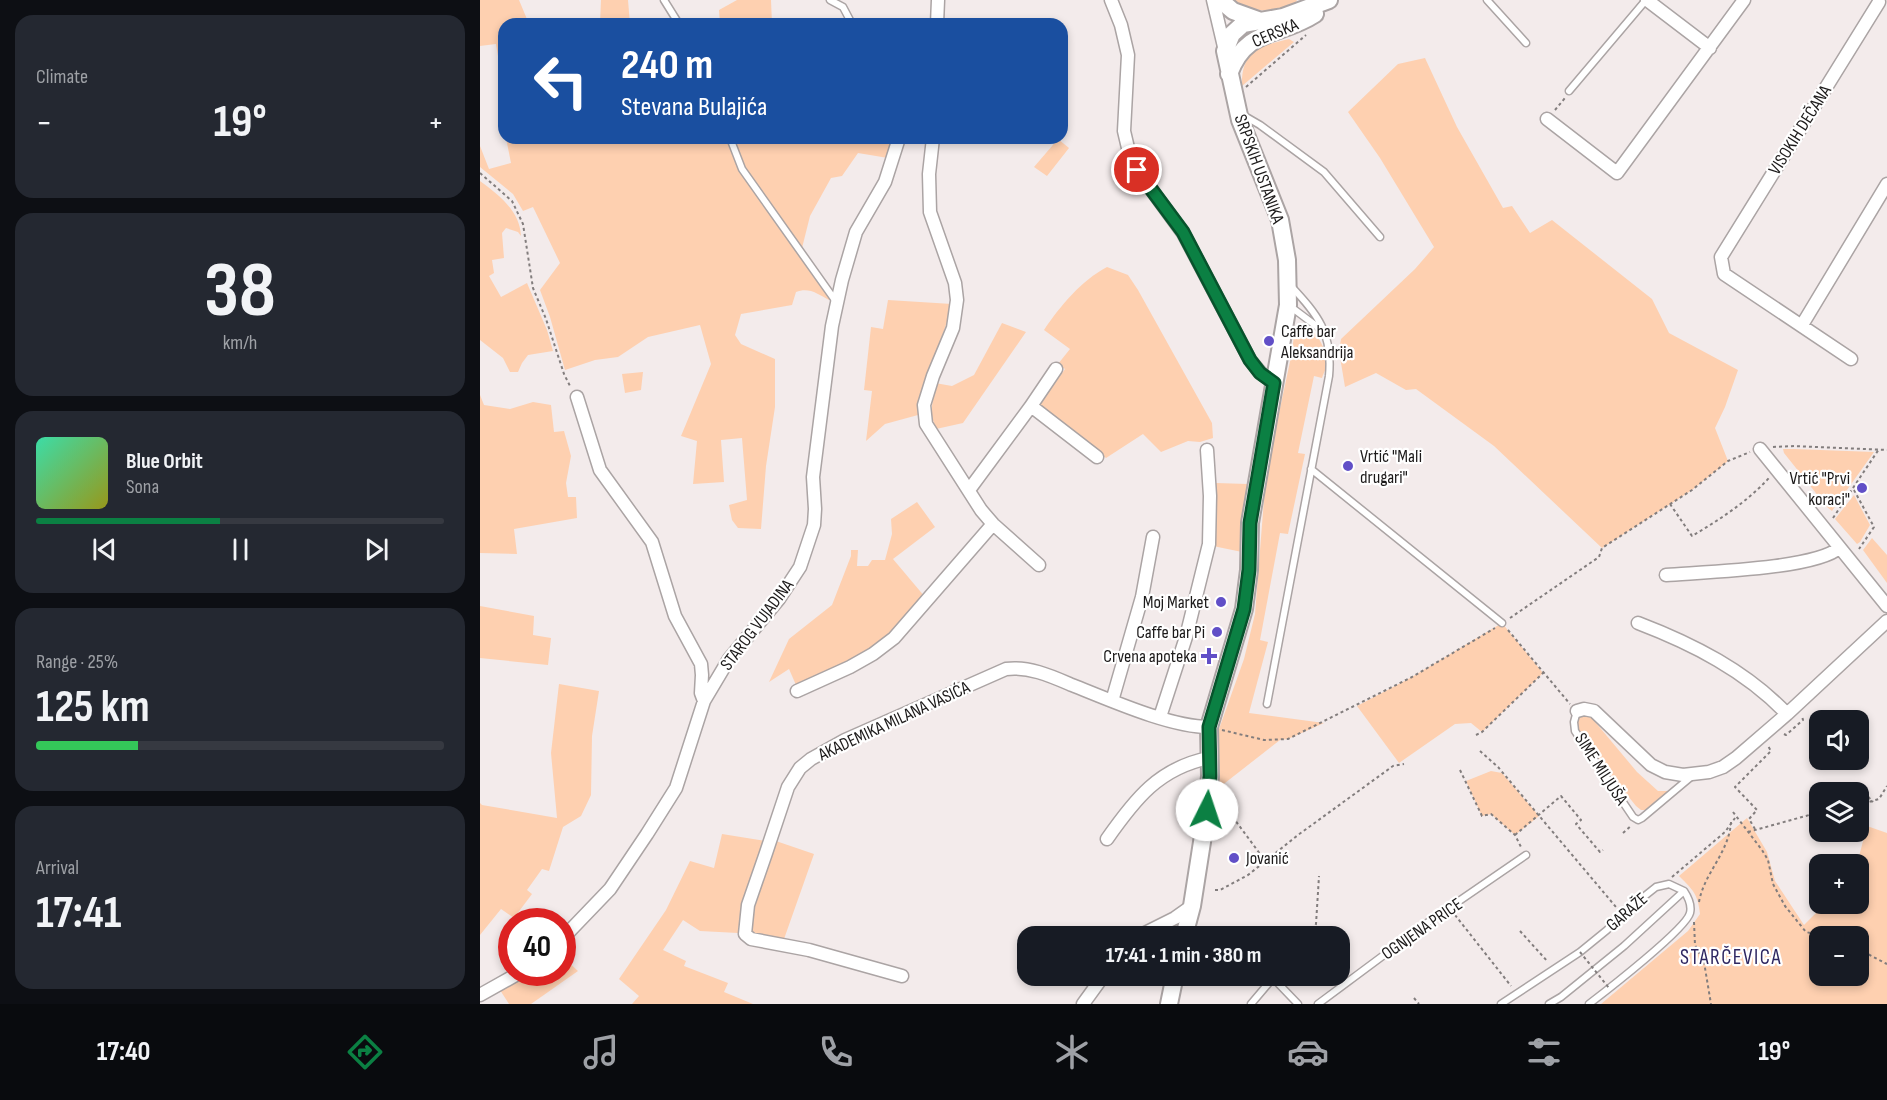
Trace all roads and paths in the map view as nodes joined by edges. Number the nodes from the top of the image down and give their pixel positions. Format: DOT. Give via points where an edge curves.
graph roads {
  1 [pos="664,0"];
  2 [pos="830,0"];
  3 [pos="938,0"];
  4 [pos="1112,0"];
  5 [pos="1213,0"];
  6 [pos="1220,0"];
  7 [pos="1330,0"];
  8 [pos="1487,0"];
  9 [pos="1646,0"];
  10 [pos="1744,0"];
  11 [pos="1880,3"];
  12 [pos="675,18"];
  13 [pos="849,18"];
  14 [pos="937,18"];
  15 [pos="1258,20"];
  16 [pos="1308,33"];
  17 [pos="1526,43"];
  18 [pos="1710,48"];
  19 [pos="1225,51"];
  20 [pos="1229,74"];
  21 [pos="1241,91"];
  22 [pos="1569,91"];
  23 [pos="1238,113"];
  24 [pos="1547,119"];
  25 [pos="732,144"];
  26 [pos="897,144"];
  27 [pos="932,144"];
  28 [pos="480,173"];
  29 [pos="1887,184"];
  30 [pos="1380,237"];
  31 [pos="1288,283"];
  32 [pos="837,303"];
  33 [pos="1288,305"];
  34 [pos="1802,325"];
  35 [pos="1326,333"];
  36 [pos="1851,359"];
  37 [pos="1056,369"];
  38 [pos="1274,383"];
  39 [pos="577,398"];
  40 [pos="1031,406"];
  41 [pos="1760,449"];
  42 [pos="1879,449"];
  43 [pos="1207,450"];
  44 [pos="1887,450"];
  45 [pos="1097,457"];
  46 [pos="1311,469"];
  47 [pos="1770,476"];
  48 [pos="969,490"];
  49 [pos="1854,490"];
  50 [pos="1670,504"];
  51 [pos="1833,518"];
  52 [pos="993,524"];
  53 [pos="1154,537"];
  54 [pos="1839,548"];
  55 [pos="1859,549"];
  56 [pos="1039,565"];
  57 [pos="1666,575"];
  58 [pos="1887,606"];
  59 [pos="1887,621"];
  60 [pos="1502,623"];
  61 [pos="1638,623"];
  62 [pos="1543,673"];
  63 [pos="797,691"];
  64 [pos="1113,701"];
  65 [pos="704,702"];
  66 [pos="1267,704"];
  67 [pos="1577,711"];
  68 [pos="1803,713"];
  69 [pos="1787,714"];
  70 [pos="1160,717"];
  71 [pos="1209,727"];
  72 [pos="1780,734"];
  73 [pos="1476,735"];
  74 [pos="1774,741"];
  75 [pos="1480,751"];
  76 [pos="1209,758"];
  77 [pos="1404,764"];
  78 [pos="1460,770"];
  79 [pos="1694,774"];
  80 [pos="1887,786"];
  81 [pos="1567,796"];
  82 [pos="1869,798"];
  83 [pos="1563,799"];
  84 [pos="1873,802"];
  85 [pos="1869,803"];
  86 [pos="1228,812"];
  87 [pos="1732,812"];
  88 [pos="1809,815"];
  89 [pos="1539,816"];
  90 [pos="1736,817"];
  91 [pos="1630,826"];
  92 [pos="1755,829"];
  93 [pos="1748,832"];
  94 [pos="1623,833"];
  95 [pos="1515,836"];
  96 [pos="1107,838"];
  97 [pos="1603,850"];
  98 [pos="1526,855"];
  99 [pos="1266,861"];
  100 [pos="1269,866"];
  101 [pos="1319,876"];
  102 [pos="1668,881"];
  103 [pos="1215,890"];
  104 [pos="1684,891"];
  105 [pos="1192,906"];
  106 [pos="1622,914"];
  107 [pos="1690,915"];
  108 [pos="1459,922"];
  109 [pos="576,924"];
  110 [pos="1159,926"];
  111 [pos="1187,926"];
  112 [pos="1315,926"];
  113 [pos="1520,931"];
  114 [pos="1809,933"];
  115 [pos="1580,952"];
  116 [pos="1869,955"];
  117 [pos="1887,964"];
  118 [pos="1554,969"];
  119 [pos="902,976"];
  120 [pos="498,985"];
  121 [pos="1510,985"];
  122 [pos="1096,986"];
  123 [pos="1173,986"];
  124 [pos="1609,988"];
  125 [pos="480,995"];
  126 [pos="1414,998"];
  127 [pos="1083,1004"];
  128 [pos="1169,1004"];
  129 [pos="1251,1004"];
  130 [pos="1298,1004"];
  131 [pos="1318,1004"];
  132 [pos="1419,1004"];
  133 [pos="1501,1004"];
  134 [pos="1549,1004"];
  135 [pos="1588,1004"];
  136 [pos="1711,1004"];
  1 -- 12 [label="lane"];
  2 -- 13 [label="lane" via="843,7"];
  3 -- 14 [label="street"];
  4 -- 38 [label="street" via="1128,55 1124,130 1137,170 1183,232 1250,360"];
  5 -- 19 [label="street, SRPSKIH USTANIKA"];
  6 -- 15 [label="street" via="1233,11"];
  7 -- 15 [label="street, CERSKA" via="1282,17"];
  7 -- 20 [label="street, CERSKA" via="1300,23 1252,40"];
  8 -- 17 [label="lane"];
  9 -- 18 [label="street"];
  9 -- 22 [label="lane"];
  10 -- 18 [label="street"];
  11 -- 34 [label="street, VISOKIH DEČANA" via="1721,257 1724,274"];
  15 -- 19 [label="street, CERSKA" via="1238,28"];
  16 -- 21 [label="path"];
  18 -- 24 [label="street" via="1617,173"];
  19 -- 20 [label="street, SRPSKIH USTANIKA"];
  20 -- 23 [label="street, SRPSKIH USTANIKA"];
  22 -- 24 [label="path"];
  23 -- 30 [label="lane" via="1260,124 1324,172"];
  23 -- 31 [label="street, SRPSKIH USTANIKA" via="1280,220"];
  25 -- 32 [label="lane" via="742,169"];
  26 -- 32 [label="street, STAROG VUJADINA" via="885,182 856,232"];
  27 -- 48 [label="street" via="929,207 957,300 953,328 928,391 924,414"];
  28 -- 39 [label="path" via="512,201 518,212 533,288 564,374"];
  29 -- 34 [label="street"];
  31 -- 33 [label="street, SRPSKIH USTANIKA"];
  31 -- 35 [label="lane" via="1310,305"];
  32 -- 65 [label="street, STAROG VUJADINA" via="813,477 814,525 793,580 729,659"];
  33 -- 35 [label="lane"];
  33 -- 38 [label="street, SRPSKIH USTANIKA"];
  34 -- 36 [label="street"];
  35 -- 46 [label="lane" via="1329,376"];
  37 -- 40 [label="street"];
  38 -- 71 [label="street, SRPSKIH USTANIKA" via="1250,523 1244,609"];
  39 -- 65 [label="street" via="600,470 652,542 675,616 701,664"];
  40 -- 45 [label="street"];
  40 -- 48 [label="street"];
  41 -- 42 [label="path"];
  41 -- 50 [label="path" via="1728,461"];
  41 -- 54 [label="street"];
  42 -- 44 [label="path"];
  42 -- 49 [label="path"];
  43 -- 70 [label="street" via="1209,543 1186,638"];
  46 -- 60 [label="lane"];
  46 -- 66 [label="lane"];
  47 -- 50 [label="path" via="1759,489 1692,536"];
  48 -- 52 [label="street"];
  49 -- 51 [label="path"];
  49 -- 55 [label="path" via="1874,527"];
  50 -- 60 [label="path" via="1602,548 1599,556"];
  52 -- 56 [label="street"];
  52 -- 63 [label="street" via="894,638 850,667"];
  53 -- 64 [label="street"];
  54 -- 57 [label="street" via="1828,556 1801,563"];
  54 -- 58 [label="street"];
  59 -- 69 [label="street, SIME MILJUŠA"];
  60 -- 62 [label="path"];
  60 -- 71 [label="path" via="1412,677 1288,739 1264,740"];
  61 -- 69 [label="street" via="1706,653 1747,678"];
  62 -- 67 [label="path"];
  62 -- 73 [label="path"];
  64 -- 70 [label="street, AKADEMIKA MILANA VASIĆA"];
  64 -- 119 [label="street, AKADEMIKA MILANA VASIĆA" via="1042,673 1006,669 845,740 811,759 794,776 748,905 745,934 751,939 809,950"];
  65 -- 109 [label="street, STAROG VUJADINA" via="676,788 610,889"];
  67 -- 79 [label="street, SIME MILJUŠA" via="1594,711 1651,765 1674,775"];
  67 -- 79 [label="lane, SIME MILJUŠA" via="1575,732 1638,820"];
  68 -- 72 [label="path" via="1803,720 1786,735"];
  69 -- 79 [label="street, SIME MILJUŠA" via="1723,767"];
  70 -- 71 [label="street, AKADEMIKA MILANA VASIĆA" via="1192,727"];
  71 -- 76 [label="street, SRPSKIH USTANIKA"];
  74 -- 92 [label="path" via="1767,747 1771,752 1735,787 1757,810 1749,819"];
  75 -- 89 [label="path"];
  76 -- 96 [label="street" via="1182,765 1154,784 1132,803"];
  76 -- 105 [label="street, SRPSKIH USTANIKA" via="1207,810"];
  77 -- 99 [label="path" via="1393,766"];
  78 -- 95 [label="path" via="1482,816 1491,814"];
  80 -- 84 [label="path"];
  81 -- 83 [label="path"];
  82 -- 84 [label="path"];
  83 -- 89 [label="path" via="1561,796"];
  83 -- 97 [label="path" via="1581,820 1576,824 1600,852"];
  84 -- 85 [label="path"];
  86 -- 99 [label="path"];
  87 -- 90 [label="path"];
  88 -- 92 [label="path"];
  89 -- 95 [label="path"];
  89 -- 106 [label="path"];
  90 -- 93 [label="path"];
  90 -- 102 [label="path" via="1725,832"];
  91 -- 94 [label="path"];
  92 -- 93 [label="path"];
  93 -- 114 [label="path" via="1768,860 1773,884 1785,906"];
  95 -- 98 [label="path"];
  98 -- 131 [label="lane, OGNJENA PRICE"];
  99 -- 100 [label="path"];
  99 -- 103 [label="path" via="1248,875"];
  101 -- 112 [label="path"];
  104 -- 106 [label="lane, GARAŽE" via="1669,884 1656,887"];
  104 -- 107 [label="lane"];
  104 -- 134 [label="lane" via="1624,946"];
  105 -- 110 [label="street"];
  105 -- 111 [label="street, SRPSKIH USTANIKA"];
  106 -- 115 [label="lane, GARAŽE"];
  107 -- 124 [label="lane"];
  107 -- 136 [label="path" via="1696,927 1695,945 1707,971"];
  108 -- 121 [label="path"];
  113 -- 118 [label="path"];
  115 -- 118 [label="lane, GARAŽE"];
  115 -- 124 [label="path, bridge"];
  116 -- 117 [label="path"];
  118 -- 133 [label="lane, GARAŽE"];
  120 -- 125 [label="street"];
  122 -- 127 [label="street"];
  123 -- 128 [label="street"];
  124 -- 135 [label="lane"];
  126 -- 132 [label="path"];
  129 -- 130 [label="lane" via="1273,978"];
}
